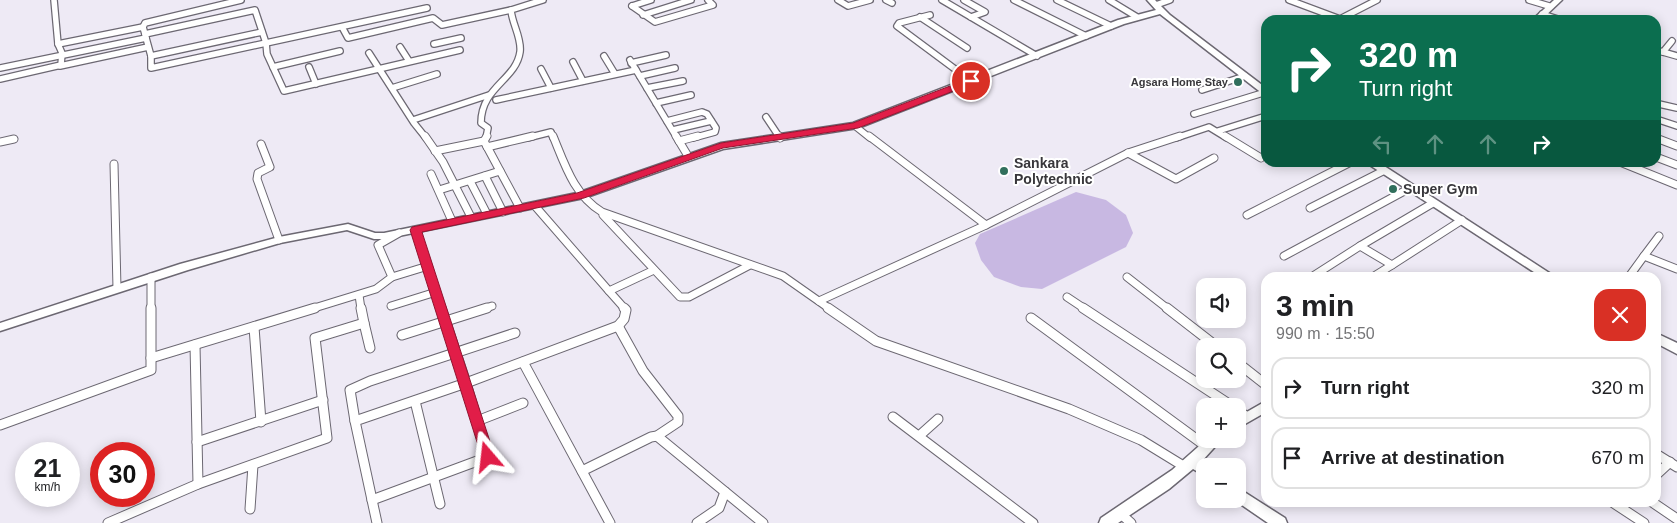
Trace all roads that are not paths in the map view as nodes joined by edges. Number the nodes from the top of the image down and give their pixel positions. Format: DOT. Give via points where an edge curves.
graph roads {
  1 [pos="54,0"];
  2 [pos="241,0"];
  3 [pos="544,0"];
  4 [pos="651,0"];
  5 [pos="691,0"];
  6 [pos="708,0"];
  7 [pos="838,0"];
  8 [pos="870,0"];
  9 [pos="886,0"];
  10 [pos="942,0"];
  11 [pos="964,0"];
  12 [pos="1014,0"];
  13 [pos="1056,0"];
  14 [pos="1109,0"];
  15 [pos="1170,0"];
  16 [pos="1289,0"];
  17 [pos="1377,0"];
  18 [pos="1529,0"];
  19 [pos="1558,0"];
  20 [pos="234,1"];
  21 [pos="892,4"];
  22 [pos="1156,5"];
  23 [pos="1550,6"];
  24 [pos="427,8"];
  25 [pos="511,10"];
  26 [pos="930,14"];
  27 [pos="643,15"];
  28 [pos="1329,15"];
  29 [pos="1348,15"];
  30 [pos="1541,15"];
  31 [pos="920,17"];
  32 [pos="971,17"];
  33 [pos="1137,17"];
  34 [pos="1111,26"];
  35 [pos="143,27"];
  36 [pos="342,27"];
  37 [pos="262,32"];
  38 [pos="145,36"];
  39 [pos="1086,36"];
  40 [pos="461,38"];
  41 [pos="1672,41"];
  42 [pos="266,43"];
  43 [pos="58,44"];
  44 [pos="148,47"];
  45 [pos="400,47"];
  46 [pos="967,48"];
  47 [pos="460,50"];
  48 [pos="340,51"];
  49 [pos="1663,52"];
  50 [pos="369,53"];
  51 [pos="440,54"];
  52 [pos="666,55"];
  53 [pos="62,56"];
  54 [pos="151,56"];
  55 [pos="604,56"];
  56 [pos="1037,56"];
  57 [pos="1677,56"];
  58 [pos="409,61"];
  59 [pos="573,62"];
  60 [pos="60,66"];
  61 [pos="273,67"];
  62 [pos="309,67"];
  63 [pos="0,68"];
  64 [pos="675,68"];
  65 [pos="378,69"];
  66 [pos="541,69"];
  67 [pos="638,73"];
  68 [pos="437,74"];
  69 [pos="615,74"];
  70 [pos="1245,76"];
  71 [pos="0,79"];
  72 [pos="583,81"];
  73 [pos="683,81"];
  74 [pos="971,81"];
  75 [pos="316,84"];
  76 [pos="392,88"];
  77 [pos="551,88"];
  78 [pos="647,88"];
  79 [pos="1261,88"];
  80 [pos="1202,90"];
  81 [pos="490,94"];
  82 [pos="1261,94"];
  83 [pos="691,95"];
  84 [pos="496,100"];
  85 [pos="656,103"];
  86 [pos="1661,104"];
  87 [pos="1676,106"];
  88 [pos="1194,114"];
  89 [pos="766,117"];
  90 [pos="1261,118"];
  91 [pos="413,120"];
  92 [pos="667,121"];
  93 [pos="711,121"];
  94 [pos="1661,121"];
  95 [pos="855,126"];
  96 [pos="1677,126"];
  97 [pos="673,130"];
  98 [pos="1218,131"];
  99 [pos="780,138"];
  100 [pos="14,139"];
  101 [pos="679,140"];
  102 [pos="1661,140"];
  103 [pos="0,142"];
  104 [pos="261,144"];
  105 [pos="486,144"];
  106 [pos="1677,146"];
  107 [pos="435,151"];
  108 [pos="1128,153"];
  109 [pos="688,156"];
  110 [pos="1214,158"];
  111 [pos="1260,158"];
  112 [pos="1661,159"];
  113 [pos="114,164"];
  114 [pos="1677,165"];
  115 [pos="1341,167"];
  116 [pos="1377,167"];
  117 [pos="1632,167"];
  118 [pos="500,171"];
  119 [pos="1383,171"];
  120 [pos="431,174"];
  121 [pos="485,176"];
  122 [pos="470,181"];
  123 [pos="1677,185"];
  124 [pos="455,186"];
  125 [pos="1410,188"];
  126 [pos="439,190"];
  127 [pos="580,196"];
  128 [pos="1434,203"];
  129 [pos="535,206"];
  130 [pos="520,208"];
  131 [pos="1310,208"];
  132 [pos="503,212"];
  133 [pos="487,214"];
  134 [pos="603,215"];
  135 [pos="1247,215"];
  136 [pos="471,217"];
  137 [pos="1462,220"];
  138 [pos="452,221"];
  139 [pos="986,224"];
  140 [pos="416,230"];
  141 [pos="399,233"];
  142 [pos="1660,236"];
  143 [pos="279,240"];
  144 [pos="1360,246"];
  145 [pos="1284,256"];
  146 [pos="1644,256"];
  147 [pos="750,264"];
  148 [pos="1392,264"];
  149 [pos="428,266"];
  150 [pos="1677,269"];
  151 [pos="654,270"];
  152 [pos="1319,272"];
  153 [pos="1380,272"];
  154 [pos="1543,272"];
  155 [pos="1632,272"];
  156 [pos="151,277"];
  157 [pos="392,278"];
  158 [pos="1127,278"];
  159 [pos="117,288"];
  160 [pos="609,291"];
  161 [pos="436,292"];
  162 [pos="360,294"];
  163 [pos="1067,297"];
  164 [pos="819,301"];
  165 [pos="391,306"];
  166 [pos="492,306"];
  167 [pos="1032,318"];
  168 [pos="446,321"];
  169 [pos="364,323"];
  170 [pos="618,326"];
  171 [pos="0,327"];
  172 [pos="254,327"];
  173 [pos="515,332"];
  174 [pos="402,335"];
  175 [pos="1206,338"];
  176 [pos="1661,340"];
  177 [pos="195,345"];
  178 [pos="370,348"];
  179 [pos="1677,349"];
  180 [pos="455,351"];
  181 [pos="151,358"];
  182 [pos="523,362"];
  183 [pos="1246,370"];
  184 [pos="1261,382"];
  185 [pos="466,383"];
  186 [pos="1220,398"];
  187 [pos="322,400"];
  188 [pos="415,401"];
  189 [pos="523,403"];
  190 [pos="1261,410"];
  191 [pos="1246,415"];
  192 [pos="894,416"];
  193 [pos="938,419"];
  194 [pos="477,421"];
  195 [pos="261,422"];
  196 [pos="355,422"];
  197 [pos="0,425"];
  198 [pos="1196,433"];
  199 [pos="657,436"];
  200 [pos="919,436"];
  201 [pos="197,442"];
  202 [pos="1206,448"];
  203 [pos="1661,457"];
  204 [pos="1188,464"];
  205 [pos="253,465"];
  206 [pos="1673,465"];
  207 [pos="1196,467"];
  208 [pos="582,471"];
  209 [pos="1661,472"];
  210 [pos="433,477"];
  211 [pos="198,484"];
  212 [pos="725,492"];
  213 [pos="372,500"];
  214 [pos="1246,500"];
  215 [pos="440,504"];
  216 [pos="1620,507"];
  217 [pos="1659,507"];
  218 [pos="250,509"];
  219 [pos="1126,518"];
  220 [pos="1677,519"];
  221 [pos="108,523"];
  222 [pos="377,523"];
  223 [pos="610,523"];
  224 [pos="697,523"];
  225 [pos="763,523"];
  226 [pos="1033,523"];
  227 [pos="1106,523"];
  228 [pos="1280,523"];
  229 [pos="1644,523"];
  1 -- 43 [label="street"];
  2 -- 20 [label="street"];
  3 -- 25 [label="street"];
  4 -- 27 [label="street" via="632,6"];
  5 -- 27 [label="street"];
  6 -- 27 [label="street" via="713,5 655,22"];
  7 -- 8 [label="street" via="848,6"];
  9 -- 21 [label="street"];
  10 -- 32 [label="street"];
  11 -- 32 [label="street" via="985,12"];
  12 -- 39 [label="street"];
  13 -- 34 [label="street"];
  14 -- 33 [label="street"];
  15 -- 22 [label="street"];
  16 -- 28 [label="street"];
  17 -- 29 [label="street"];
  18 -- 23 [label="street"];
  19 -- 23 [label="street"];
  20 -- 35 [label="street" via="145,23"];
  22 -- 33 [label="street"];
  22 -- 70 [label="street"];
  23 -- 30 [label="street"];
  24 -- 36 [label="street"];
  25 -- 36 [label="street" via="442,25 434,18 348,38"];
  25 -- 81 [label="street" via="511,20 520,42 519,56"];
  26 -- 31 [label="street"];
  31 -- 46 [label="street"];
  31 -- 74 [label="street" via="896,26"];
  32 -- 56 [label="street"];
  33 -- 34 [label="street"];
  34 -- 39 [label="street"];
  35 -- 38 [label="street"];
  35 -- 43 [label="street"];
  36 -- 42 [label="street" via="333,26"];
  37 -- 38 [label="street" via="253,10"];
  37 -- 42 [label="street"];
  37 -- 54 [label="street"];
  38 -- 44 [label="street"];
  38 -- 53 [label="street"];
  39 -- 56 [label="street"];
  40 -- 51 [label="street" via="433,42"];
  41 -- 49 [label="street"];
  42 -- 54 [label="street" via="153,69 149,66"];
  42 -- 61 [label="street"];
  43 -- 53 [label="street"];
  44 -- 54 [label="street"];
  44 -- 60 [label="street"];
  45 -- 58 [label="street"];
  47 -- 51 [label="street"];
  48 -- 61 [label="street"];
  49 -- 57 [label="street"];
  50 -- 65 [label="street"];
  51 -- 58 [label="street"];
  52 -- 67 [label="street" via="631,61"];
  53 -- 60 [label="street"];
  53 -- 63 [label="street"];
  55 -- 69 [label="street"];
  56 -- 74 [label="street"];
  58 -- 65 [label="street"];
  59 -- 72 [label="street"];
  60 -- 71 [label="street"];
  61 -- 75 [label="street" via="284,91"];
  62 -- 75 [label="street"];
  64 -- 67 [label="street"];
  65 -- 75 [label="street"];
  65 -- 76 [label="street"];
  66 -- 77 [label="street"];
  67 -- 69 [label="street"];
  67 -- 78 [label="street"];
  68 -- 76 [label="street"];
  69 -- 72 [label="street"];
  70 -- 79 [label="street"];
  70 -- 80 [label="street"];
  72 -- 77 [label="street"];
  73 -- 78 [label="street"];
  74 -- 95 [label="street"];
  76 -- 91 [label="street"];
  77 -- 84 [label="street"];
  78 -- 85 [label="street"];
  81 -- 91 [label="street"];
  81 -- 105 [label="street" via="483,106 481,123 488,128"];
  82 -- 88 [label="street"];
  83 -- 85 [label="street"];
  85 -- 92 [label="street"];
  86 -- 87 [label="street"];
  89 -- 99 [label="street"];
  90 -- 98 [label="street"];
  91 -- 107 [label="street"];
  92 -- 93 [label="street" via="702,112"];
  92 -- 97 [label="street"];
  93 -- 97 [label="street"];
  93 -- 101 [label="street" via="715,132"];
  94 -- 96 [label="street"];
  95 -- 99 [label="street"];
  95 -- 139 [label="street"];
  97 -- 101 [label="street"];
  98 -- 108 [label="street" via="1208,127"];
  98 -- 111 [label="street"];
  99 -- 109 [label="street" via="721,146"];
  100 -- 103 [label="street"];
  101 -- 109 [label="street"];
  102 -- 106 [label="street"];
  104 -- 143 [label="street" via="270,167 258,173 257,179"];
  105 -- 107 [label="street"];
  105 -- 118 [label="street"];
  105 -- 127 [label="street" via="551,132"];
  107 -- 124 [label="street"];
  108 -- 110 [label="street" via="1176,179"];
  108 -- 139 [label="street"];
  109 -- 127 [label="street"];
  112 -- 114 [label="street"];
  113 -- 159 [label="street"];
  115 -- 135 [label="street"];
  116 -- 119 [label="street"];
  117 -- 123 [label="street"];
  118 -- 121 [label="street"];
  118 -- 130 [label="street"];
  119 -- 125 [label="street"];
  119 -- 131 [label="street"];
  120 -- 126 [label="street"];
  121 -- 122 [label="street"];
  121 -- 132 [label="street"];
  122 -- 124 [label="street"];
  122 -- 133 [label="street"];
  124 -- 126 [label="street"];
  124 -- 136 [label="street"];
  125 -- 128 [label="street"];
  125 -- 145 [label="street"];
  126 -- 138 [label="street"];
  127 -- 129 [label="street"];
  127 -- 134 [label="street"];
  128 -- 137 [label="street"];
  128 -- 144 [label="street"];
  129 -- 130 [label="street"];
  129 -- 160 [label="street"];
  130 -- 132 [label="street"];
  132 -- 133 [label="street"];
  133 -- 136 [label="street"];
  134 -- 147 [label="street" via="615,216"];
  134 -- 151 [label="street"];
  136 -- 138 [label="street"];
  137 -- 148 [label="street"];
  137 -- 154 [label="street"];
  138 -- 140 [label="street"];
  139 -- 164 [label="street"];
  140 -- 141 [label="street"];
  140 -- 149 [label="street"];
  141 -- 143 [label="street" via="374,236 348,226"];
  141 -- 157 [label="street" via="378,245"];
  142 -- 146 [label="street"];
  143 -- 156 [label="street"];
  144 -- 148 [label="street"];
  144 -- 152 [label="street"];
  146 -- 150 [label="street"];
  146 -- 155 [label="street"];
  147 -- 151 [label="street" via="688,296 680,297"];
  147 -- 164 [label="street" via="783,276"];
  148 -- 153 [label="street"];
  149 -- 157 [label="street"];
  149 -- 161 [label="street"];
  151 -- 160 [label="street"];
  156 -- 159 [label="street"];
  156 -- 181 [label="street"];
  157 -- 162 [label="street" via="376,289"];
  158 -- 175 [label="street"];
  159 -- 171 [label="street"];
  160 -- 170 [label="street" via="626,310"];
  161 -- 165 [label="street"];
  161 -- 168 [label="street"];
  162 -- 169 [label="street"];
  162 -- 172 [label="street"];
  163 -- 186 [label="street"];
  164 -- 204 [label="street" via="890,347 1069,409"];
  166 -- 168 [label="street"];
  167 -- 198 [label="street"];
  168 -- 174 [label="street"];
  168 -- 180 [label="street"];
  169 -- 178 [label="street"];
  169 -- 187 [label="street" via="315,338"];
  170 -- 182 [label="street"];
  170 -- 199 [label="street" via="642,370 678,416 678,422"];
  172 -- 177 [label="street"];
  172 -- 195 [label="street"];
  173 -- 180 [label="street"];
  176 -- 179 [label="street"];
  177 -- 181 [label="street"];
  177 -- 201 [label="street"];
  180 -- 185 [label="street"];
  180 -- 196 [label="street" via="350,390"];
  181 -- 197 [label="street" via="151,370"];
  182 -- 185 [label="street"];
  182 -- 208 [label="street"];
  183 -- 184 [label="street"];
  185 -- 188 [label="street"];
  185 -- 194 [label="street"];
  187 -- 195 [label="street"];
  187 -- 205 [label="street" via="327,438"];
  188 -- 196 [label="street"];
  188 -- 210 [label="street"];
  189 -- 194 [label="street"];
  190 -- 191 [label="street"];
  192 -- 200 [label="street"];
  193 -- 200 [label="street"];
  194 -- 210 [label="street" via="489,461"];
  195 -- 201 [label="street"];
  196 -- 213 [label="street"];
  199 -- 208 [label="street"];
  199 -- 212 [label="street"];
  200 -- 226 [label="street"];
  201 -- 211 [label="street"];
  202 -- 204 [label="street"];
  203 -- 206 [label="street"];
  204 -- 207 [label="street"];
  204 -- 219 [label="street"];
  205 -- 211 [label="street"];
  205 -- 218 [label="street"];
  206 -- 209 [label="street"];
  208 -- 223 [label="street"];
  210 -- 213 [label="street"];
  210 -- 215 [label="street"];
  211 -- 221 [label="street"];
  212 -- 224 [label="street" via="719,508"];
  212 -- 225 [label="street"];
  213 -- 222 [label="street"];
  214 -- 228 [label="street"];
  216 -- 229 [label="street"];
  217 -- 220 [label="street"];
  219 -- 227 [label="street"];
}
